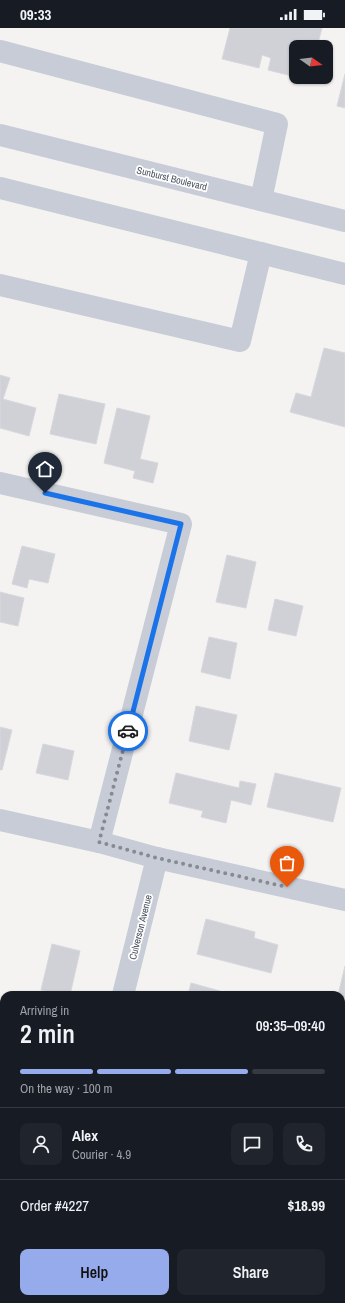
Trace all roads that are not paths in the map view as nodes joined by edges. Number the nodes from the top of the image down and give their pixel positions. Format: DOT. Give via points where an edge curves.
graph roads {
  1 [pos="0,51"];
  2 [pos="0,135"];
  3 [pos="0,188"];
  4 [pos="261,200"];
  5 [pos="345,221"];
  6 [pos="261,253"];
  7 [pos="345,274"];
  8 [pos="0,285"];
  9 [pos="0,483"];
  10 [pos="0,820"];
  11 [pos="99,842"];
  12 [pos="157,858"];
  13 [pos="345,900"];
  14 [pos="124,991"];
  1 -- 4 [label="street" via="277,124"];
  2 -- 4 [label="street, Sunburst Boulevard"];
  3 -- 6 [label="street"];
  4 -- 5 [label="street, Sunburst Boulevard"];
  6 -- 7 [label="street"];
  6 -- 8 [label="street" via="240,341"];
  9 -- 11 [label="street" via="181,524"];
  10 -- 11 [label="street"];
  11 -- 12 [label="street"];
  12 -- 13 [label="street"];
  12 -- 14 [label="street, Culverson Avenue"];
}
